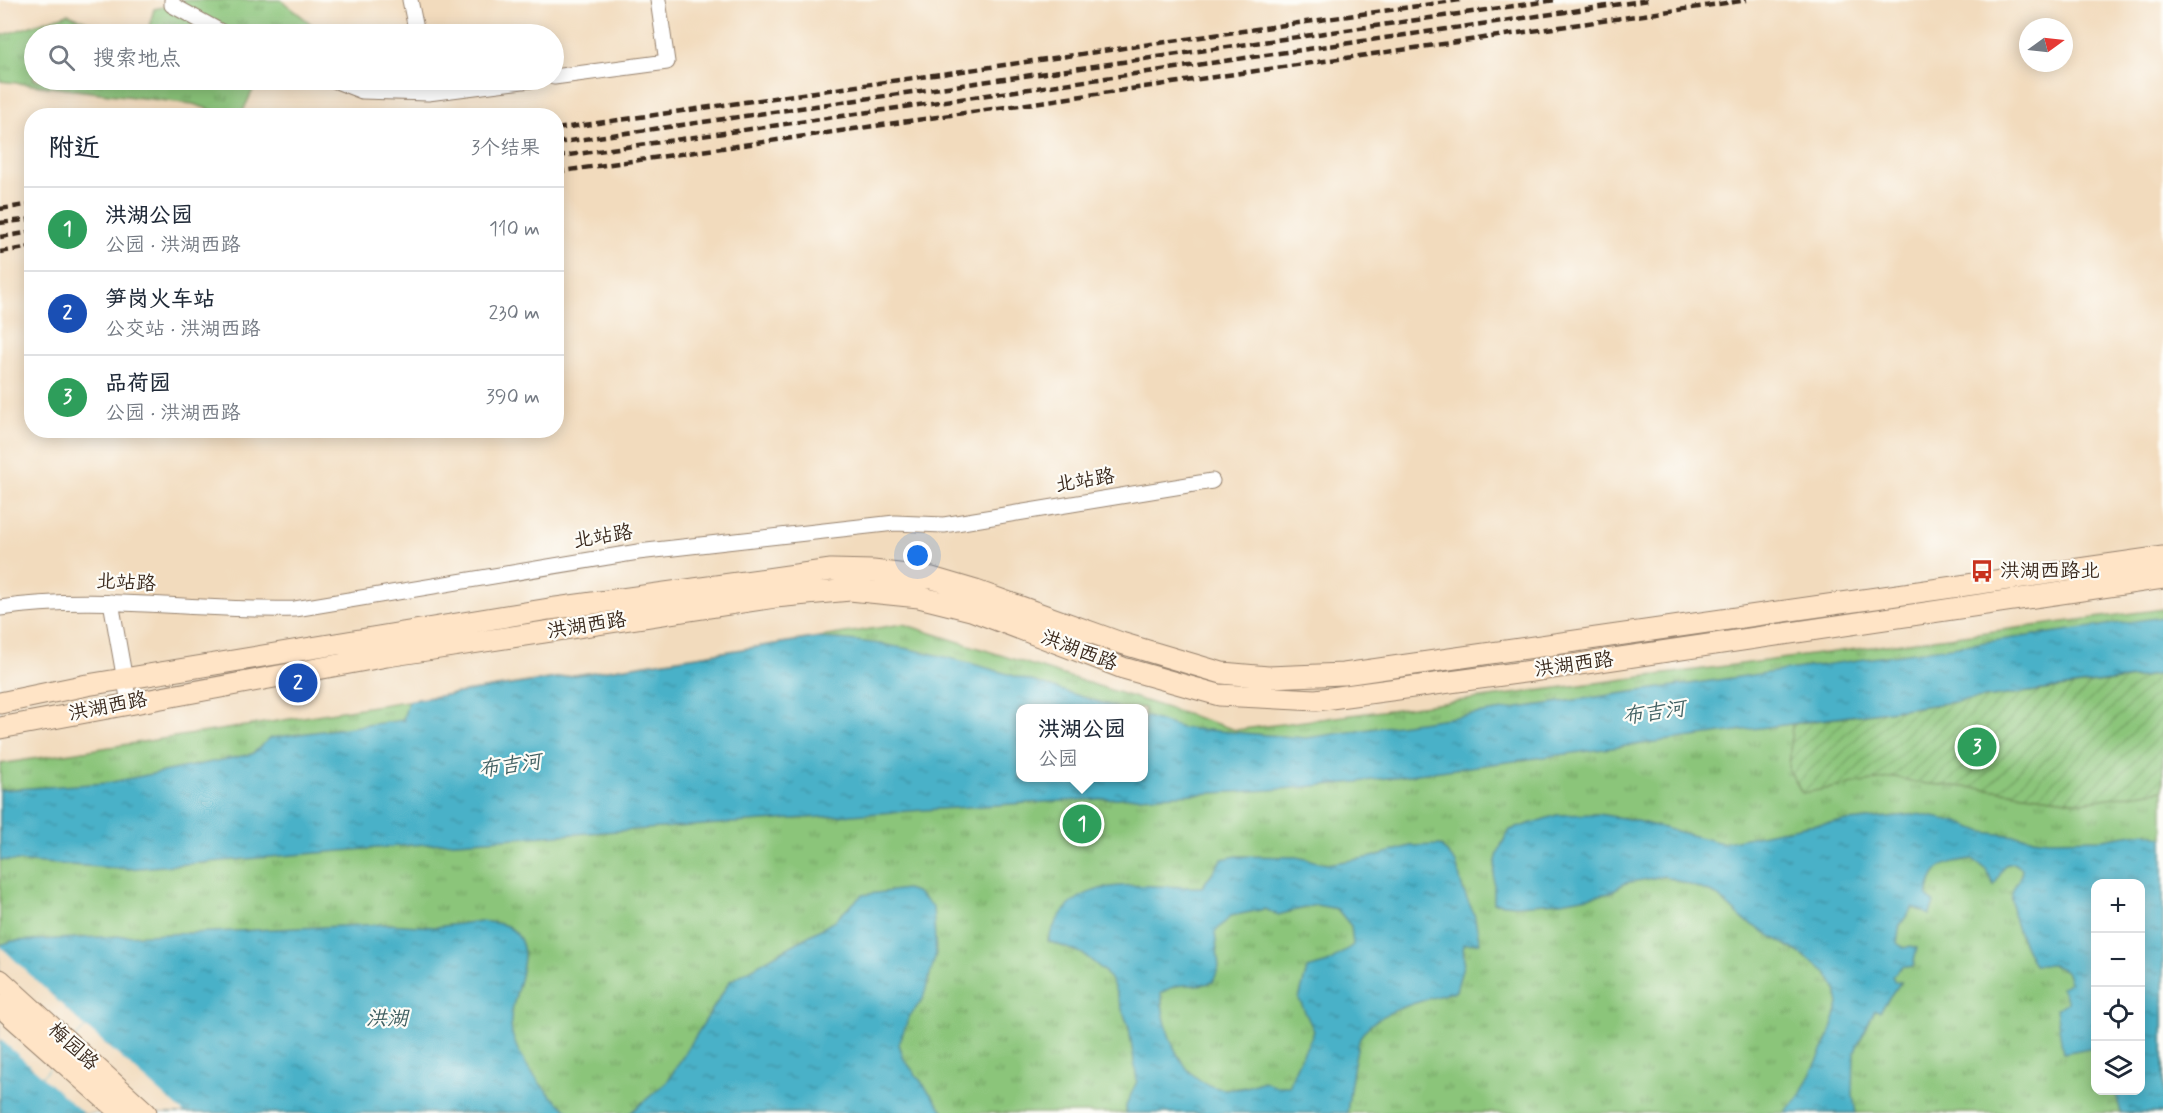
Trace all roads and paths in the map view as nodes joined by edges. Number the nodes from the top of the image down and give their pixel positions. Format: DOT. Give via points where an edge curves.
graph roads {
  1 [pos="172,0"];
  2 [pos="410,0"];
  3 [pos="658,0"];
  4 [pos="206,24"];
  5 [pos="415,24"];
  6 [pos="564,75"];
  7 [pos="359,90"];
  8 [pos="375,90"];
  9 [pos="1212,481"];
  10 [pos="2163,557"];
  11 [pos="2163,578"];
  12 [pos="111,602"];
  13 [pos="0,608"];
  14 [pos="125,680"];
  15 [pos="0,703"];
  16 [pos="129,703"];
  17 [pos="0,728"];
  18 [pos="0,980"];
  19 [pos="0,1006"];
  20 [pos="121,1113"];
  21 [pos="146,1113"];
  1 -- 4 [label="street" via="172,6"];
  2 -- 5 [label="street"];
  3 -- 6 [label="street" via="667,62"];
  7 -- 8 [label="street"];
  9 -- 12 [label="street, 北站路" via="944,525 895,523 638,552 295,609 241,610"];
  10 -- 14 [label="main road, 洪湖西路" via="1344,674 1268,677 1222,673 1120,643 932,578 842,570 549,609"];
  11 -- 16 [label="main road, 洪湖西路" via="1316,700 1220,695 1123,668 961,607 919,597 850,590 775,597 387,656"];
  12 -- 13 [label="street, 北站路" via="72,601"];
  12 -- 14 [label="street"];
  14 -- 15 [label="main road, 洪湖西路"];
  14 -- 16 [label="street"];
  16 -- 17 [label="main road, 洪湖西路"];
  18 -- 21 [label="main road, 梅园路"];
  19 -- 20 [label="main road, 梅园路"];
}
